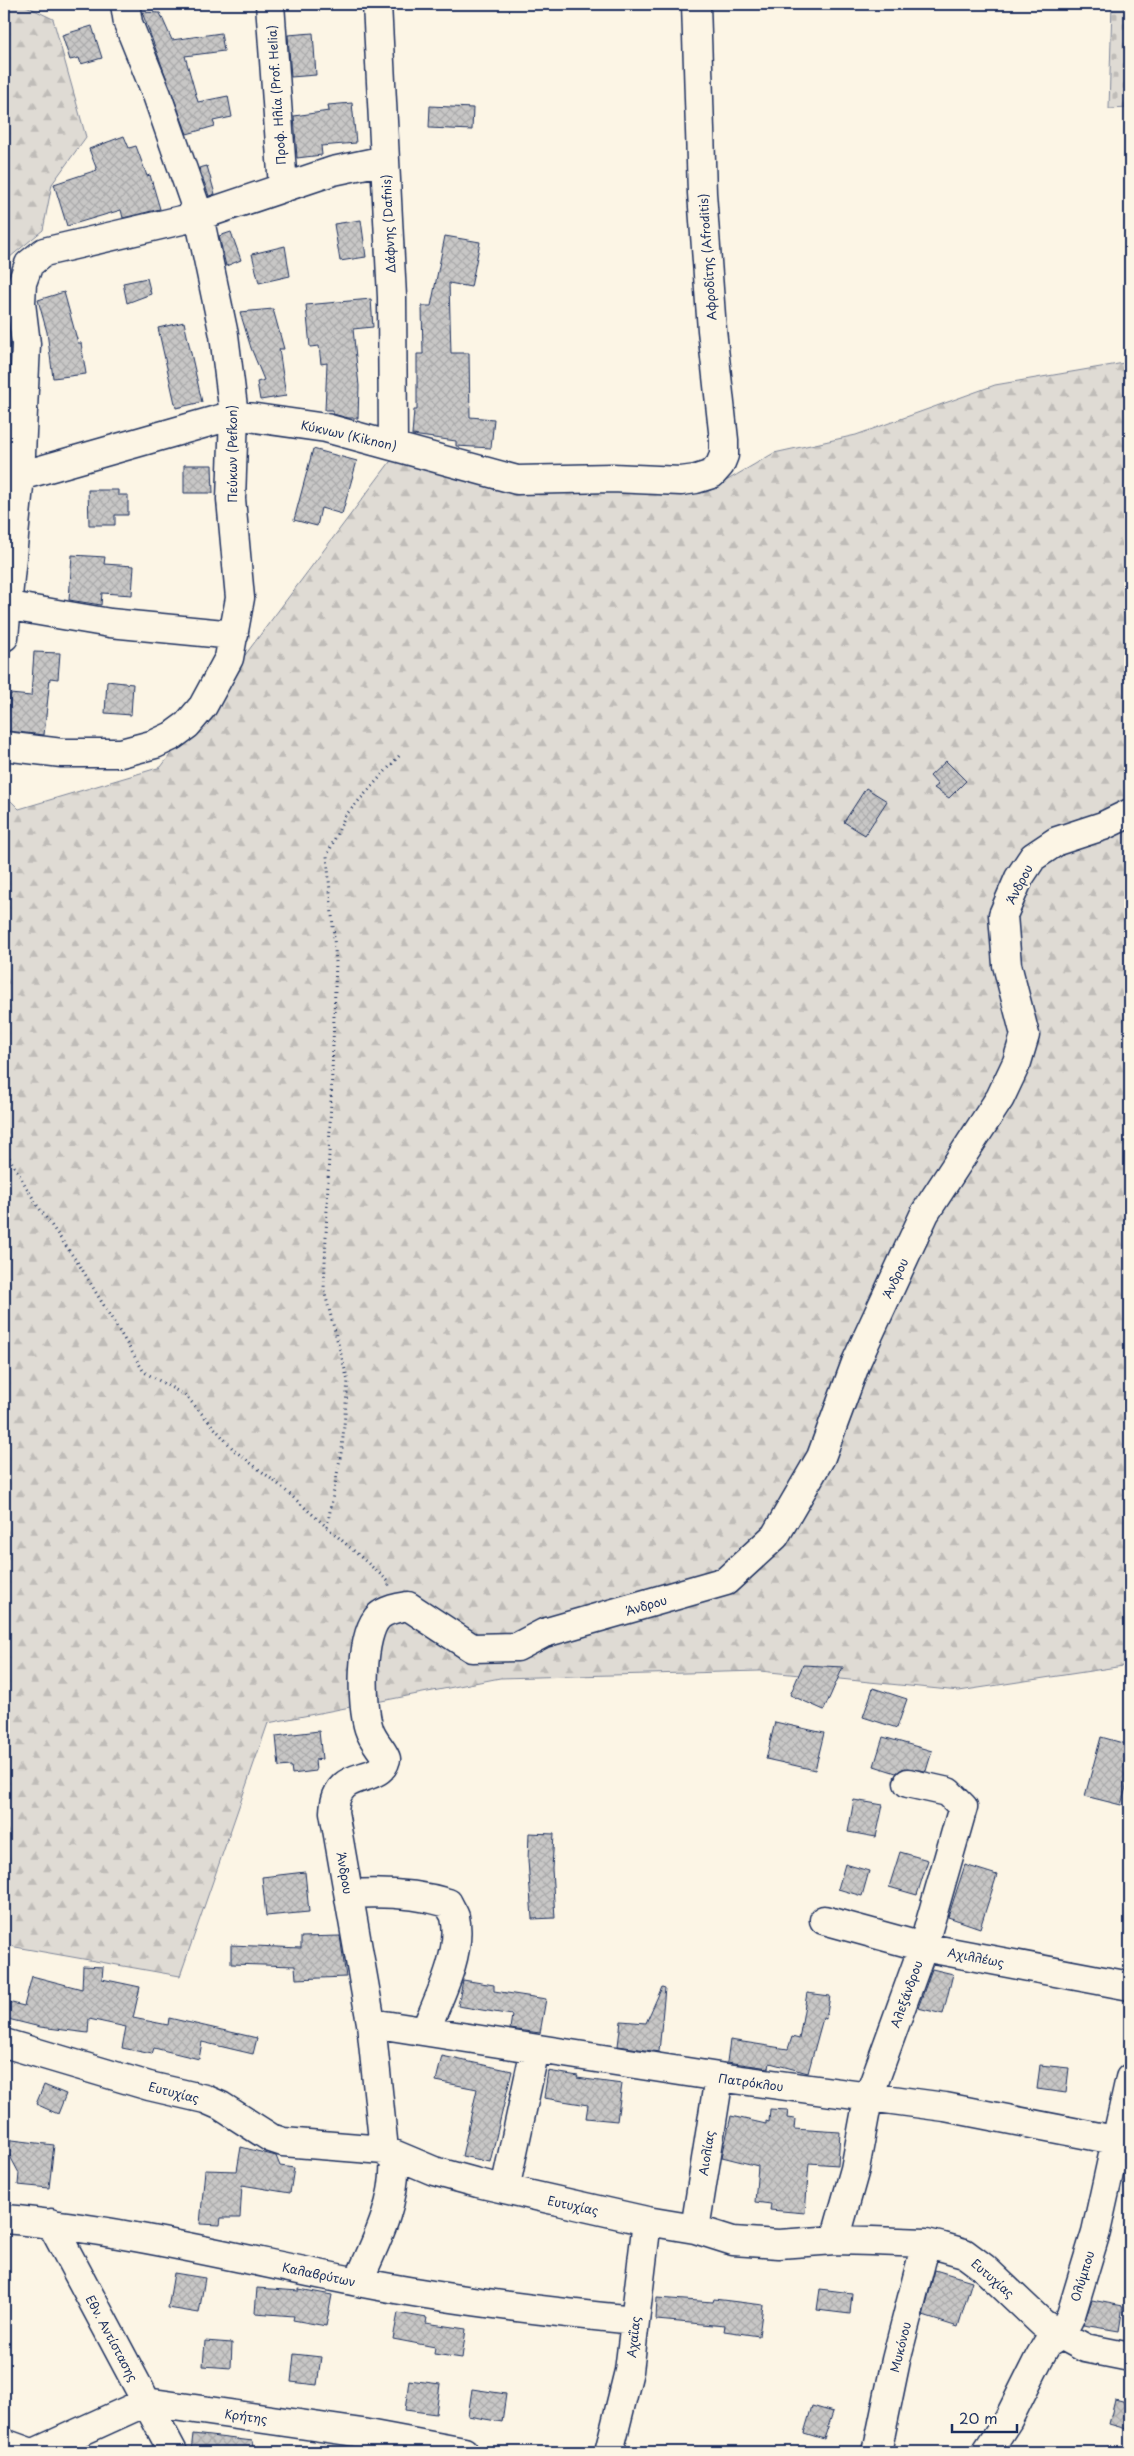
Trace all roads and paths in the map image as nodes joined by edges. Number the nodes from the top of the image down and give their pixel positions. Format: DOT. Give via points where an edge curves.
graph roads {
  1 [pos="125,4"];
  2 [pos="270,4"];
  3 [pos="377,4"];
  4 [pos="696,4"];
  5 [pos="385,160"];
  6 [pos="283,186"];
  7 [pos="199,216"];
  8 [pos="234,415"];
  9 [pos="393,445"];
  10 [pos="20,476"];
  11 [pos="681,481"];
  12 [pos="6,606"];
  13 [pos="234,635"];
  14 [pos="4,637"];
  15 [pos="8,747"];
  16 [pos="400,756"];
  17 [pos="1130,813"];
  18 [pos="4,1149"];
  19 [pos="327,1527"];
  20 [pos="408,1606"];
  21 [pos="908,1783"];
  22 [pos="349,1894"];
  23 [pos="824,1920"];
  24 [pos="923,1946"];
  25 [pos="1130,1986"];
  26 [pos="371,2023"];
  27 [pos="425,2031"];
  28 [pos="4,2043"];
  29 [pos="535,2049"];
  30 [pos="719,2077"];
  31 [pos="1130,2078"];
  32 [pos="868,2098"];
  33 [pos="1124,2141"];
  34 [pos="384,2150"];
  35 [pos="505,2189"];
  36 [pos="4,2219"];
  37 [pos="647,2221"];
  38 [pos="51,2223"];
  39 [pos="695,2229"];
  40 [pos="835,2240"];
  41 [pos="926,2243"];
  42 [pos="358,2282"];
  43 [pos="635,2320"];
  44 [pos="1061,2335"];
  45 [pos="1130,2356"];
  46 [pos="146,2402"];
  47 [pos="4,2443"];
  48 [pos="29,2452"];
  49 [pos="36,2452"];
  50 [pos="173,2452"];
  51 [pos="464,2452"];
  52 [pos="609,2452"];
  53 [pos="877,2452"];
  54 [pos="986,2452"];
  1 -- 7 [label="street, Πεύκων (Pefkon)" via="128,23 157,94"];
  2 -- 6 [label="street, Προφ. Ηλία (Prof. Helia)"];
  3 -- 5 [label="street, Δάφνης (Dafnis)"];
  4 -- 11 [label="street, Αφροδίτης (Afroditis)" via="702,193 724,455 712,474"];
  5 -- 6 [label="street"];
  5 -- 9 [label="street, Δάφνης (Dafnis)" via="392,297"];
  6 -- 7 [label="street"];
  7 -- 8 [label="street, Πεύκων (Pefkon)" via="224,335"];
  7 -- 10 [label="street" via="44,252 29,264 22,284 21,303 26,344"];
  8 -- 9 [label="street, Κύκνων (Kiknon)" via="326,428"];
  8 -- 10 [label="street, Κύκνων (Kiknon)"];
  8 -- 13 [label="street, Πεύκων (Pefkon)" via="231,499 240,598"];
  9 -- 11 [label="street, Κύκνων (Kiknon)" via="517,480 612,478"];
  10 -- 12 [label="street"];
  12 -- 13 [label="street" via="110,623"];
  12 -- 14 [label="street"];
  13 -- 15 [label="street, Πεύκων (Pefkon)" via="229,658 203,706 187,725 172,736 121,753 62,753"];
  16 -- 19 [label="path" via="345,816 327,856 336,962 324,1290 348,1381 342,1448"];
  17 -- 20 [label="street, Άνδρου" via="1057,841 1033,857 1019,878 1003,915 1006,965 1025,1035 1017,1062 1000,1098 925,1214 857,1360 821,1457 775,1536 726,1581 544,1633 517,1647 472,1648"];
  18 -- 19 [label="path" via="144,1372 186,1396 235,1451"];
  19 -- 20 [label="path" via="388,1581 392,1592"];
  20 -- 22 [label="street, Άνδρου" via="379,1616 371,1627 368,1642 364,1711 374,1744 385,1755 385,1764 374,1773 349,1782 335,1798 334,1812"];
  21 -- 24 [label="street, Αλεξάνδρου" via="948,1792 963,1807"];
  22 -- 26 [label="street, Άνδρου"];
  22 -- 27 [label="street" via="380,1892 429,1897 448,1904 455,1917 455,1945 447,1979"];
  23 -- 24 [label="street, Αχιλλέως"];
  24 -- 25 [label="street, Αχιλλέως"];
  24 -- 32 [label="street, Αλεξάνδρου"];
  26 -- 27 [label="street, Πατρόκλου"];
  26 -- 34 [label="street, Άνδρου"];
  27 -- 29 [label="street, Πατρόκλου"];
  28 -- 34 [label="street, Ευτυχίας" via="149,2086 205,2099 283,2142"];
  29 -- 30 [label="street, Πατρόκλου"];
  29 -- 35 [label="street"];
  30 -- 32 [label="street, Πατρόκλου"];
  30 -- 39 [label="street, Αιολίας"];
  31 -- 33 [label="street, Ολύμπου"];
  32 -- 33 [label="street, Πατρόκλου" via="945,2108"];
  32 -- 40 [label="street, Αλεξάνδρου"];
  33 -- 44 [label="street, Ολύμπου" via="1071,2315"];
  34 -- 35 [label="street, Ευτυχίας" via="434,2171"];
  34 -- 42 [label="street, Άνδρου" via="394,2160 394,2186"];
  35 -- 37 [label="street, Ευτυχίας"];
  36 -- 38 [label="street, Καλαβρύτων"];
  37 -- 39 [label="street, Ευτυχίας"];
  37 -- 43 [label="street, Αχαΐας"];
  38 -- 42 [label="street, Καλαβρύτων" via="195,2247"];
  38 -- 46 [label="street, Εθν. Αντίστασης"];
  39 -- 40 [label="street, Ευτυχίας" via="754,2244"];
  40 -- 41 [label="street, Ευτυχίας"];
  41 -- 44 [label="street, Ευτυχίας" via="964,2253 1042,2323"];
  41 -- 53 [label="street, Μυκόνου" via="896,2360"];
  42 -- 43 [label="street, Καλαβρύτων" via="501,2307"];
  43 -- 52 [label="street, Αχαΐας" via="628,2380"];
  44 -- 45 [label="street, Ευτυχίας" via="1085,2348"];
  44 -- 54 [label="street, Ολύμπου" via="1043,2351 1008,2420"];
  46 -- 49 [label="street"];
  46 -- 50 [label="street, Εθν. Αντίστασης"];
  46 -- 51 [label="street, Κρήτης" via="362,2432"];
  47 -- 48 [label="street"];
}
